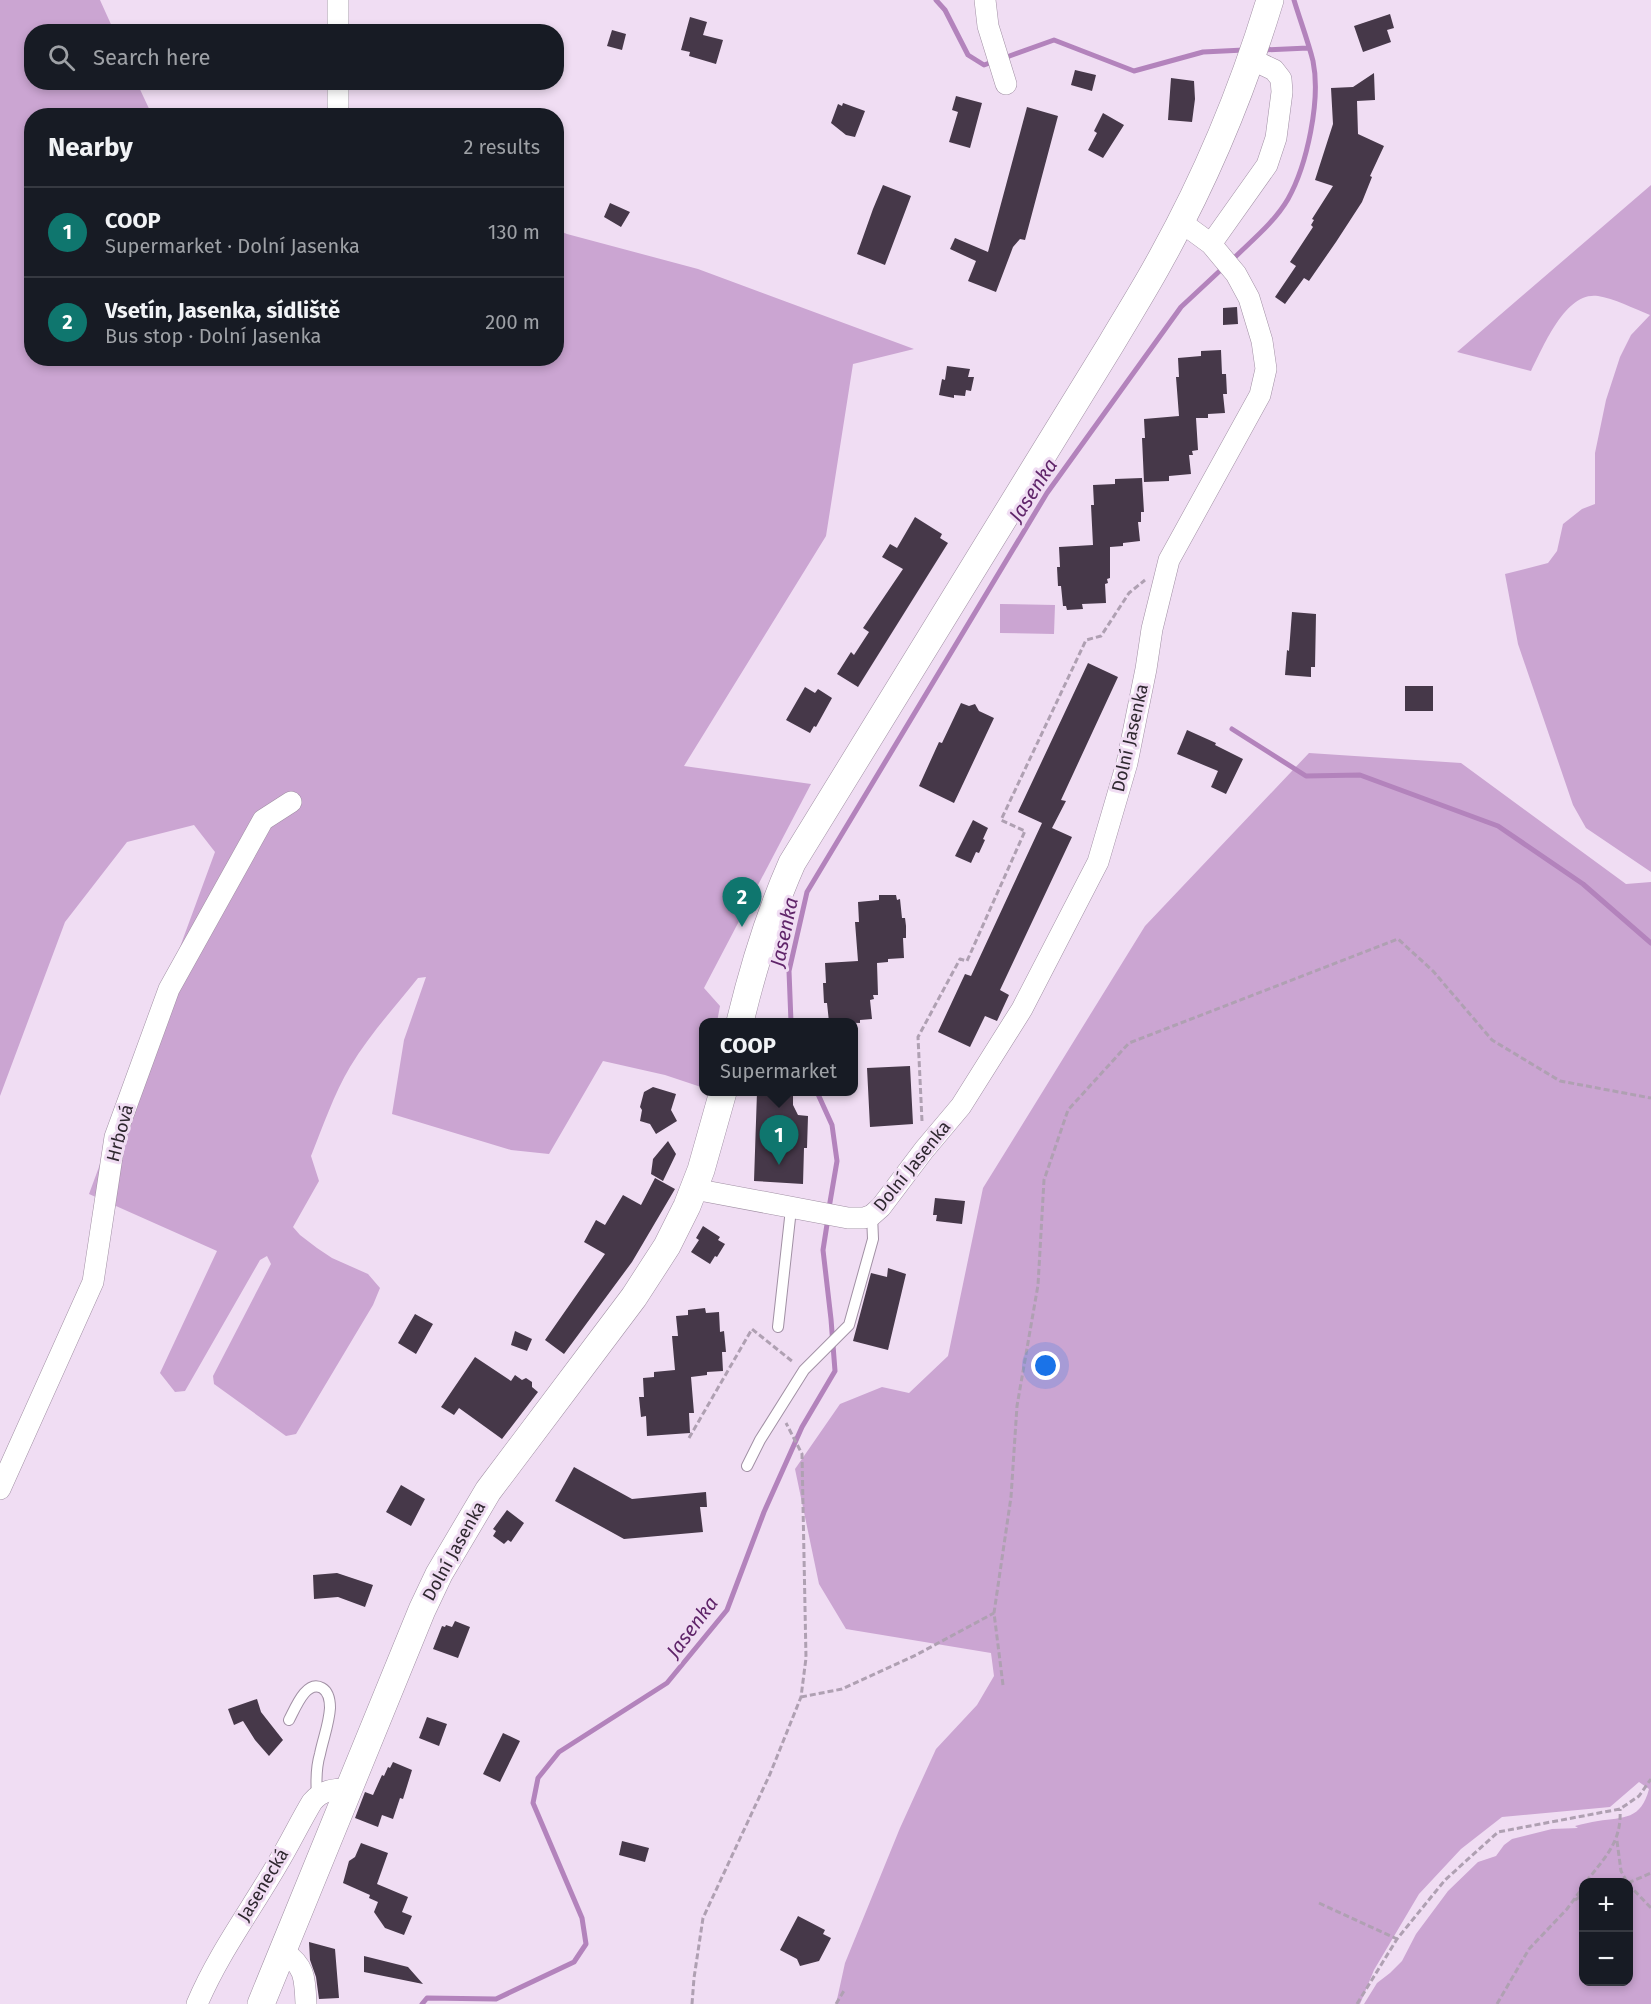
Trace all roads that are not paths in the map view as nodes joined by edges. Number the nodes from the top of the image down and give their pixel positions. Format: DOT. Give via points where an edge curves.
graph roads {
  1 [pos="338,0"];
  2 [pos="985,0"];
  3 [pos="1270,0"];
  4 [pos="338,24"];
  5 [pos="1253,52"];
  6 [pos="1006,84"];
  7 [pos="338,90"];
  8 [pos="338,107"];
  9 [pos="1181,222"];
  10 [pos="1211,244"];
  11 [pos="291,802"];
  12 [pos="741,1018"];
  13 [pos="722,1096"];
  14 [pos="694,1190"];
  15 [pos="791,1209"];
  16 [pos="872,1215"];
  17 [pos="778,1327"];
  18 [pos="747,1466"];
  19 [pos="0,1489"];
  20 [pos="289,1720"];
  21 [pos="348,1789"];
  22 [pos="317,1796"];
  23 [pos="283,1951"];
  24 [pos="196,2004"];
  25 [pos="261,2004"];
  26 [pos="306,2004"];
  1 -- 4 [label="street"];
  2 -- 6 [label="street" via="988,26"];
  3 -- 5 [label="street"];
  5 -- 9 [label="street" via="1222,133"];
  5 -- 10 [label="street" via="1281,79 1276,138 1267,165"];
  7 -- 8 [label="street"];
  9 -- 10 [label="street, Dolní Jasenka"];
  9 -- 12 [label="street" via="1111,344 810,832 781,886"];
  10 -- 16 [label="street, Dolní Jasenka" via="1236,274 1249,298 1266,369 1260,396 1169,560 1127,763 1098,862 1022,1009 961,1106"];
  11 -- 19 [label="street, Hrbová" via="262,820 169,989 116,1137 93,1282"];
  13 -- 14 [label="street, Dolní Jasenka"];
  14 -- 15 [label="street"];
  14 -- 21 [label="street, Dolní Jasenka" via="652,1271 467,1524 422,1610"];
  15 -- 16 [label="street, Dolní Jasenka" via="856,1219"];
  15 -- 17 [label="lane"];
  16 -- 18 [label="lane" via="873,1239 849,1325 804,1371"];
  20 -- 22 [label="lane" via="306,1690 318,1686 325,1689 329,1716 319,1756"];
  21 -- 22 [label="street" via="330,1789"];
  21 -- 23 [label="street, Dolní Jasenka"];
  22 -- 24 [label="street, Jasenecká" via="242,1918"];
  23 -- 25 [label="street, Dolní Jasenka"];
  23 -- 26 [label="street" via="303,1972"];
}
